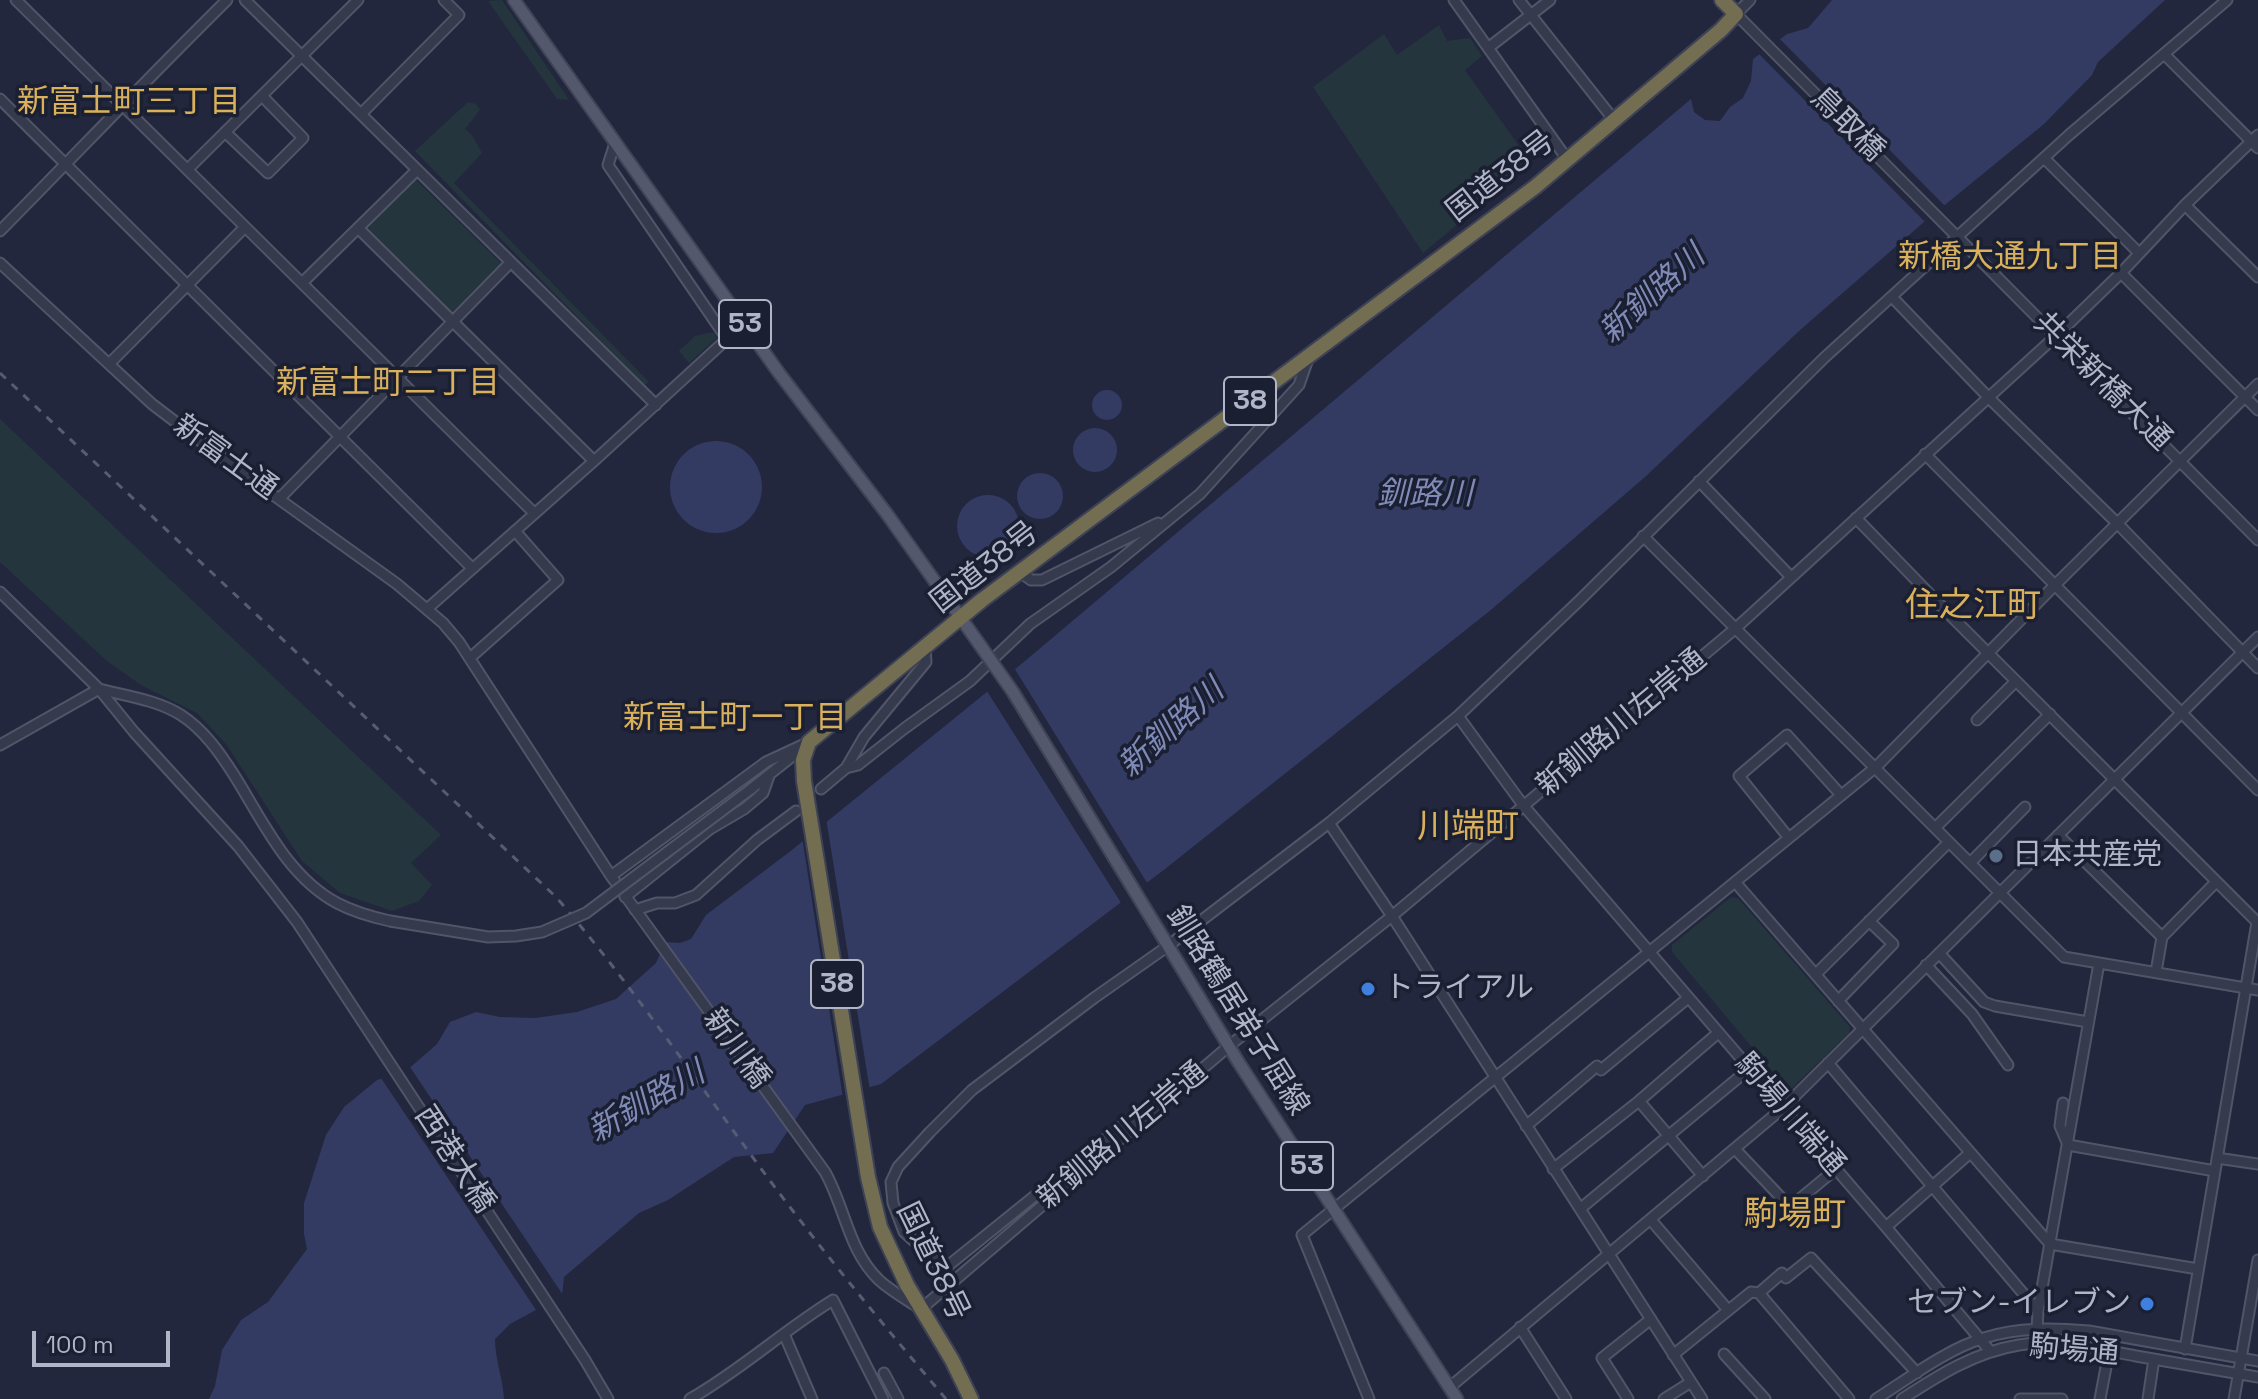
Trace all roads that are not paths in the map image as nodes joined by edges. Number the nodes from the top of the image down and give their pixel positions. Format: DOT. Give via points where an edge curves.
graph roads {
  1 [pos="16,0"];
  2 [pos="227,0"];
  3 [pos="245,0"];
  4 [pos="358,0"];
  5 [pos="444,0"];
  6 [pos="514,0"];
  7 [pos="1454,0"];
  8 [pos="1519,0"];
  9 [pos="1550,0"];
  10 [pos="1722,0"];
  11 [pos="1750,0"];
  12 [pos="2227,0"];
  13 [pos="1736,14"];
  14 [pos="1531,15"];
  15 [pos="1488,48"];
  16 [pos="2164,54"];
  17 [pos="302,56"];
  18 [pos="262,96"];
  19 [pos="0,99"];
  20 [pos="122,104"];
  21 [pos="361,114"];
  22 [pos="1614,120"];
  23 [pos="225,132"];
  24 [pos="2256,141"];
  25 [pos="615,143"];
  26 [pos="2044,158"];
  27 [pos="1567,159"];
  28 [pos="66,165"];
  29 [pos="188,169"];
  30 [pos="417,170"];
  31 [pos="2185,205"];
  32 [pos="1945,223"];
  33 [pos="245,227"];
  34 [pos="359,229"];
  35 [pos="0,231"];
  36 [pos="1958,238"];
  37 [pos="2139,253"];
  38 [pos="0,263"];
  39 [pos="510,263"];
  40 [pos="2121,273"];
  41 [pos="2258,277"];
  42 [pos="302,283"];
  43 [pos="187,286"];
  44 [pos="1893,298"];
  45 [pos="453,320"];
  46 [pos="2057,335"];
  47 [pos="1310,356"];
  48 [pos="109,364"];
  49 [pos="399,378"];
  50 [pos="2258,384"];
  51 [pos="2245,397"];
  52 [pos="1989,398"];
  53 [pos="656,405"];
  54 [pos="2258,410"];
  55 [pos="341,437"];
  56 [pos="1925,454"];
  57 [pos="594,461"];
  58 [pos="2180,462"];
  59 [pos="1699,481"];
  60 [pos="280,498"];
  61 [pos="534,513"];
  62 [pos="1172,516"];
  63 [pos="1856,518"];
  64 [pos="2117,523"];
  65 [pos="515,531"];
  66 [pos="1643,536"];
  67 [pos="2258,540"];
  68 [pos="472,568"];
  69 [pos="1020,572"];
  70 [pos="1791,577"];
  71 [pos="2055,585"];
  72 [pos="0,592"];
  73 [pos="427,609"];
  74 [pos="960,617"];
  75 [pos="1736,628"];
  76 [pos="2258,637"];
  77 [pos="925,647"];
  78 [pos="1988,653"];
  79 [pos="2243,653"];
  80 [pos="470,658"];
  81 [pos="2258,668"];
  82 [pos="2016,681"];
  83 [pos="99,689"];
  84 [pos="2181,713"];
  85 [pos="2050,714"];
  86 [pos="1458,716"];
  87 [pos="1977,720"];
  88 [pos="809,742"];
  89 [pos="0,745"];
  90 [pos="1876,767"];
  91 [pos="846,768"];
  92 [pos="769,776"];
  93 [pos="2114,780"];
  94 [pos="821,789"];
  95 [pos="2258,790"];
  96 [pos="1841,795"];
  97 [pos="1523,805"];
  98 [pos="2025,807"];
  99 [pos="803,808"];
  100 [pos="1329,823"];
  101 [pos="1935,828"];
  102 [pos="2058,835"];
  103 [pos="1789,838"];
  104 [pos="1949,842"];
  105 [pos="1970,863"];
  106 [pos="611,876"];
  107 [pos="1735,882"];
  108 [pos="2216,882"];
  109 [pos="2000,893"];
  110 [pos="625,897"];
  111 [pos="635,910"];
  112 [pos="1392,916"];
  113 [pos="1869,921"];
  114 [pos="2162,937"];
  115 [pos="1168,946"];
  116 [pos="1649,951"];
  117 [pos="1939,953"];
  118 [pos="2099,963"];
  119 [pos="1926,965"];
  120 [pos="2156,972"];
  121 [pos="1816,974"];
  122 [pos="2246,988"];
  123 [pos="2258,990"];
  124 [pos="1688,998"];
  125 [pos="1838,1001"];
  126 [pos="1984,1002"];
  127 [pos="1972,1014"];
  128 [pos="2088,1022"];
  129 [pos="1862,1029"];
  130 [pos="1718,1033"];
  131 [pos="1229,1046"];
  132 [pos="1828,1063"];
  133 [pos="2008,1065"];
  134 [pos="1749,1069"];
  135 [pos="1495,1078"];
  136 [pos="1639,1101"];
  137 [pos="2063,1103"];
  138 [pos="1783,1108"];
  139 [pos="1143,1119"];
  140 [pos="1526,1126"];
  141 [pos="1669,1136"];
  142 [pos="2068,1145"];
  143 [pos="1735,1149"];
  144 [pos="1970,1153"];
  145 [pos="2217,1158"];
  146 [pos="2258,1164"];
  147 [pos="1553,1169"];
  148 [pos="1836,1169"];
  149 [pos="2215,1171"];
  150 [pos="1703,1176"];
  151 [pos="1932,1187"];
  152 [pos="1580,1209"];
  153 [pos="1335,1210"];
  154 [pos="1651,1220"];
  155 [pos="1886,1227"];
  156 [pos="2050,1244"];
  157 [pos="1610,1254"];
  158 [pos="2258,1260"];
  159 [pos="2198,1269"];
  160 [pos="1759,1293"];
  161 [pos="921,1309"];
  162 [pos="1728,1310"];
  163 [pos="2038,1311"];
  164 [pos="1651,1319"];
  165 [pos="1520,1327"];
  166 [pos="2037,1329"];
  167 [pos="784,1334"];
  168 [pos="1981,1339"];
  169 [pos="2185,1349"];
  170 [pos="1990,1351"];
  171 [pos="2109,1351"];
  172 [pos="1724,1354"];
  173 [pos="1673,1355"];
  174 [pos="2154,1359"];
  175 [pos="2241,1359"];
  176 [pos="2258,1361"];
  177 [pos="884,1373"];
  178 [pos="1917,1373"];
  179 [pos="2238,1373"];
  180 [pos="2258,1377"];
  181 [pos="1691,1382"];
  182 [pos="1897,1386"];
  183 [pos="1450,1387"];
  184 [pos="608,1399"];
  185 [pos="690,1399"];
  186 [pos="812,1399"];
  187 [pos="883,1399"];
  188 [pos="898,1399"];
  189 [pos="971,1399"];
  190 [pos="1369,1399"];
  191 [pos="1457,1399"];
  192 [pos="1566,1399"];
  193 [pos="1628,1399"];
  194 [pos="1664,1399"];
  195 [pos="1702,1399"];
  196 [pos="1765,1399"];
  197 [pos="1849,1399"];
  198 [pos="1876,1399"];
  199 [pos="1904,1399"];
  200 [pos="2020,1399"];
  201 [pos="2062,1399"];
  202 [pos="2100,1399"];
  203 [pos="2148,1399"];
  204 [pos="2234,1399"];
  1 -- 20 [label="street"];
  2 -- 20 [label="street"];
  3 -- 17 [label="street"];
  4 -- 17 [label="street"];
  5 -- 21 [label="street" via="459,15"];
  6 -- 25 [label="main road, 53"];
  7 -- 15 [label="street"];
  8 -- 14 [label="street"];
  9 -- 14 [label="street"];
  10 -- 13 [label="highway"];
  11 -- 13 [label="street"];
  12 -- 16 [label="street"];
  13 -- 22 [label="highway, 国道38号 / 38"];
  13 -- 32 [label="street, 鳥取橋"];
  14 -- 15 [label="street"];
  14 -- 22 [label="street"];
  15 -- 27 [label="street"];
  16 -- 24 [label="street"];
  16 -- 26 [label="street"];
  17 -- 18 [label="street"];
  17 -- 21 [label="street"];
  18 -- 23 [label="street"];
  18 -- 23 [label="street" via="303,138 268,173"];
  19 -- 28 [label="street"];
  20 -- 28 [label="street"];
  20 -- 29 [label="street"];
  21 -- 30 [label="street"];
  22 -- 27 [label="highway, 国道38号 / 38"];
  23 -- 29 [label="street"];
  24 -- 31 [label="street, 新釧路川左岸通"];
  25 -- 53 [label="street" via="608,165 727,339"];
  25 -- 74 [label="main road, 53"];
  26 -- 36 [label="street"];
  26 -- 37 [label="street"];
  27 -- 47 [label="highway, 国道38号 / 38"];
  28 -- 35 [label="street"];
  28 -- 43 [label="street"];
  29 -- 33 [label="street"];
  30 -- 34 [label="street"];
  30 -- 39 [label="street"];
  31 -- 37 [label="street, 新釧路川左岸通"];
  31 -- 41 [label="street"];
  32 -- 36 [label="street, 共栄新橋大通"];
  33 -- 42 [label="street"];
  33 -- 43 [label="street"];
  34 -- 42 [label="street"];
  34 -- 45 [label="street"];
  36 -- 44 [label="street"];
  36 -- 46 [label="street, 共栄新橋大通"];
  37 -- 40 [label="street, 新釧路川左岸通"];
  38 -- 48 [label="street, 新富士通"];
  39 -- 45 [label="street"];
  39 -- 53 [label="street"];
  40 -- 46 [label="street, 新釧路川左岸通"];
  40 -- 51 [label="street"];
  42 -- 49 [label="street"];
  43 -- 48 [label="street"];
  43 -- 55 [label="street"];
  44 -- 52 [label="street"];
  44 -- 59 [label="street"];
  45 -- 49 [label="street"];
  45 -- 57 [label="street"];
  46 -- 52 [label="street, 新釧路川左岸通"];
  46 -- 58 [label="street, 共栄新橋大通"];
  47 -- 62 [label="street" via="1299,385 1200,494"];
  47 -- 69 [label="highway, 国道38号 / 38"];
  48 -- 60 [label="street, 新富士通" via="188,433"];
  49 -- 55 [label="street"];
  49 -- 61 [label="street"];
  50 -- 51 [label="street"];
  51 -- 54 [label="street"];
  51 -- 58 [label="street"];
  52 -- 56 [label="street, 新釧路川左岸通"];
  52 -- 64 [label="street"];
  53 -- 57 [label="street"];
  55 -- 60 [label="street"];
  55 -- 68 [label="street"];
  56 -- 63 [label="street, 新釧路川左岸通"];
  56 -- 71 [label="street"];
  57 -- 61 [label="street"];
  58 -- 64 [label="street"];
  58 -- 67 [label="street, 共栄新橋大通"];
  59 -- 66 [label="street"];
  59 -- 70 [label="street"];
  60 -- 73 [label="street, 新富士通"];
  61 -- 65 [label="street"];
  62 -- 69 [label="street" via="1042,580"];
  62 -- 91 [label="street" via="1030,624 970,681 858,765"];
  63 -- 70 [label="street, 新釧路川左岸通"];
  63 -- 78 [label="street"];
  64 -- 71 [label="street"];
  64 -- 79 [label="street"];
  65 -- 68 [label="street"];
  65 -- 80 [label="street" via="558,580"];
  66 -- 75 [label="street"];
  66 -- 86 [label="street"];
  68 -- 73 [label="street"];
  69 -- 74 [label="highway, 国道38号 / 38"];
  70 -- 75 [label="street, 新釧路川左岸通"];
  71 -- 78 [label="street"];
  71 -- 84 [label="street"];
  72 -- 83 [label="street, 西港大橋"];
  73 -- 80 [label="street, 新富士通"];
  74 -- 77 [label="highway, 国道38号 / 38"];
  74 -- 115 [label="main road, 釧路鶴居弟子屈線 / 53, bridge" via="1013,692"];
  75 -- 90 [label="street"];
  75 -- 97 [label="street, 新釧路川左岸通"];
  76 -- 79 [label="street"];
  77 -- 88 [label="highway, 国道38号 / 38"];
  77 -- 91 [label="street" via="926,662 864,737"];
  78 -- 82 [label="street"];
  78 -- 90 [label="street"];
  79 -- 81 [label="street"];
  79 -- 84 [label="street"];
  80 -- 106 [label="street, 新富士通"];
  82 -- 85 [label="street"];
  82 -- 87 [label="street"];
  83 -- 89 [label="street"];
  83 -- 92 [label="street, bridge" via="183,716 205,735 273,840 303,877 337,903 390,921 488,937 542,932 586,913"];
  83 -- 184 [label="street, 西港大橋" via="238,846 297,922"];
  84 -- 93 [label="street"];
  84 -- 95 [label="street"];
  85 -- 93 [label="street"];
  85 -- 101 [label="street"];
  86 -- 97 [label="street, 駒場川端通"];
  86 -- 100 [label="street"];
  88 -- 92 [label="street"];
  88 -- 99 [label="highway, 国道38号 / 38" via="803,760"];
  88 -- 106 [label="street" via="766,762"];
  90 -- 96 [label="street"];
  90 -- 101 [label="street"];
  91 -- 94 [label="street"];
  92 -- 110 [label="street" via="754,801"];
  93 -- 102 [label="street"];
  93 -- 108 [label="street"];
  96 -- 103 [label="street"];
  96 -- 103 [label="street" via="1787,735 1739,776"];
  97 -- 112 [label="street, 新釧路川左岸通"];
  97 -- 116 [label="street, 駒場川端通"];
  98 -- 105 [label="street"];
  99 -- 111 [label="street" via="757,840 696,895"];
  99 -- 161 [label="highway, 国道38号 / 38" via="880,1227"];
  100 -- 112 [label="street"];
  100 -- 115 [label="street"];
  101 -- 104 [label="street"];
  102 -- 109 [label="street"];
  102 -- 114 [label="street"];
  103 -- 107 [label="street"];
  104 -- 105 [label="street"];
  104 -- 113 [label="street"];
  105 -- 109 [label="street"];
  106 -- 110 [label="street, 新川橋"];
  107 -- 116 [label="street"];
  107 -- 121 [label="street"];
  108 -- 114 [label="street"];
  108 -- 122 [label="street" via="2257,922"];
  109 -- 117 [label="street"];
  109 -- 118 [label="street" via="2064,957"];
  110 -- 111 [label="street, 新川橋"];
  111 -- 161 [label="street, 新川橋" via="825,1172 863,1262 880,1281"];
  112 -- 131 [label="street, 新釧路川左岸通"];
  112 -- 135 [label="street"];
  113 -- 121 [label="street"];
  113 -- 125 [label="street" via="1893,944"];
  114 -- 120 [label="street"];
  115 -- 131 [label="main road, 釧路鶴居弟子屈線 / 53"];
  115 -- 139 [label="street" via="972,1090 909,1154 891,1182 904,1232 944,1269 1130,1119"];
  116 -- 124 [label="street, 駒場川端通"];
  116 -- 135 [label="street"];
  117 -- 119 [label="street"];
  117 -- 126 [label="street"];
  118 -- 120 [label="street"];
  118 -- 128 [label="street"];
  119 -- 127 [label="street"];
  119 -- 129 [label="street"];
  120 -- 122 [label="street"];
  121 -- 125 [label="street"];
  122 -- 123 [label="street"];
  122 -- 145 [label="street"];
  124 -- 130 [label="street, 駒場川端通"];
  124 -- 140 [label="street"];
  125 -- 129 [label="street"];
  126 -- 127 [label="street"];
  126 -- 128 [label="street"];
  127 -- 133 [label="street"];
  128 -- 142 [label="street"];
  129 -- 132 [label="street"];
  129 -- 144 [label="street"];
  130 -- 134 [label="street, 駒場川端通"];
  130 -- 136 [label="street"];
  131 -- 139 [label="street, 新釧路川左岸通"];
  131 -- 153 [label="main road, 釧路鶴居弟子屈線 / 53"];
  132 -- 138 [label="street"];
  132 -- 151 [label="street"];
  134 -- 138 [label="street, 駒場川端通"];
  134 -- 141 [label="street"];
  135 -- 140 [label="street"];
  135 -- 153 [label="street"];
  136 -- 141 [label="street"];
  136 -- 147 [label="street"];
  137 -- 142 [label="street" via="2060,1126"];
  138 -- 143 [label="street"];
  138 -- 148 [label="street, 駒場川端通"];
  139 -- 161 [label="street, 新釧路川左岸通"];
  140 -- 147 [label="street"];
  141 -- 150 [label="street"];
  141 -- 152 [label="street"];
  142 -- 149 [label="street"];
  142 -- 156 [label="street"];
  143 -- 148 [label="street" via="1790,1207"];
  143 -- 150 [label="street"];
  144 -- 151 [label="street"];
  144 -- 156 [label="street"];
  145 -- 146 [label="street"];
  145 -- 149 [label="street"];
  147 -- 152 [label="street"];
  148 -- 155 [label="street, 駒場川端通"];
  149 -- 159 [label="street"];
  150 -- 154 [label="street"];
  151 -- 155 [label="street"];
  151 -- 163 [label="street"];
  152 -- 157 [label="street"];
  153 -- 183 [label="main road, 釧路鶴居弟子屈線 / 53"];
  153 -- 190 [label="street" via="1302,1235"];
  154 -- 157 [label="street"];
  154 -- 162 [label="street"];
  155 -- 168 [label="street, 駒場川端通"];
  156 -- 159 [label="street"];
  156 -- 163 [label="street"];
  157 -- 164 [label="street"];
  157 -- 165 [label="street"];
  158 -- 175 [label="street"];
  159 -- 169 [label="street"];
  160 -- 162 [label="street" via="1751,1292"];
  160 -- 178 [label="street" via="1811,1258"];
  160 -- 197 [label="street"];
  161 -- 189 [label="highway, 国道38号 / 38"];
  162 -- 173 [label="street"];
  163 -- 166 [label="street"];
  164 -- 173 [label="street"];
  164 -- 193 [label="street" via="1602,1358"];
  165 -- 183 [label="street"];
  165 -- 192 [label="street"];
  166 -- 168 [label="street, 駒場通"];
  166 -- 169 [label="street, 駒場通" via="2089,1331"];
  167 -- 185 [label="street"];
  167 -- 186 [label="street"];
  167 -- 187 [label="street" via="833,1300"];
  168 -- 170 [label="street, 駒場川端通"];
  168 -- 178 [label="street, 駒場通"];
  169 -- 175 [label="street, 駒場通"];
  170 -- 171 [label="street, 駒場通" via="2042,1342"];
  170 -- 199 [label="street, 駒場通" via="1951,1368"];
  171 -- 174 [label="street, 駒場通"];
  171 -- 202 [label="street"];
  172 -- 196 [label="street"];
  173 -- 181 [label="street"];
  174 -- 179 [label="street, 駒場通"];
  174 -- 203 [label="street"];
  175 -- 176 [label="street, 駒場通"];
  175 -- 179 [label="street"];
  177 -- 188 [label="street"];
  178 -- 182 [label="street, 駒場通"];
  179 -- 180 [label="street, 駒場通"];
  179 -- 204 [label="street"];
  181 -- 194 [label="street"];
  181 -- 195 [label="street"];
  182 -- 198 [label="street, 駒場通"];
  182 -- 199 [label="street"];
  183 -- 191 [label="main road, 釧路鶴居弟子屈線 / 53"];
  200 -- 201 [label="street"];
}
